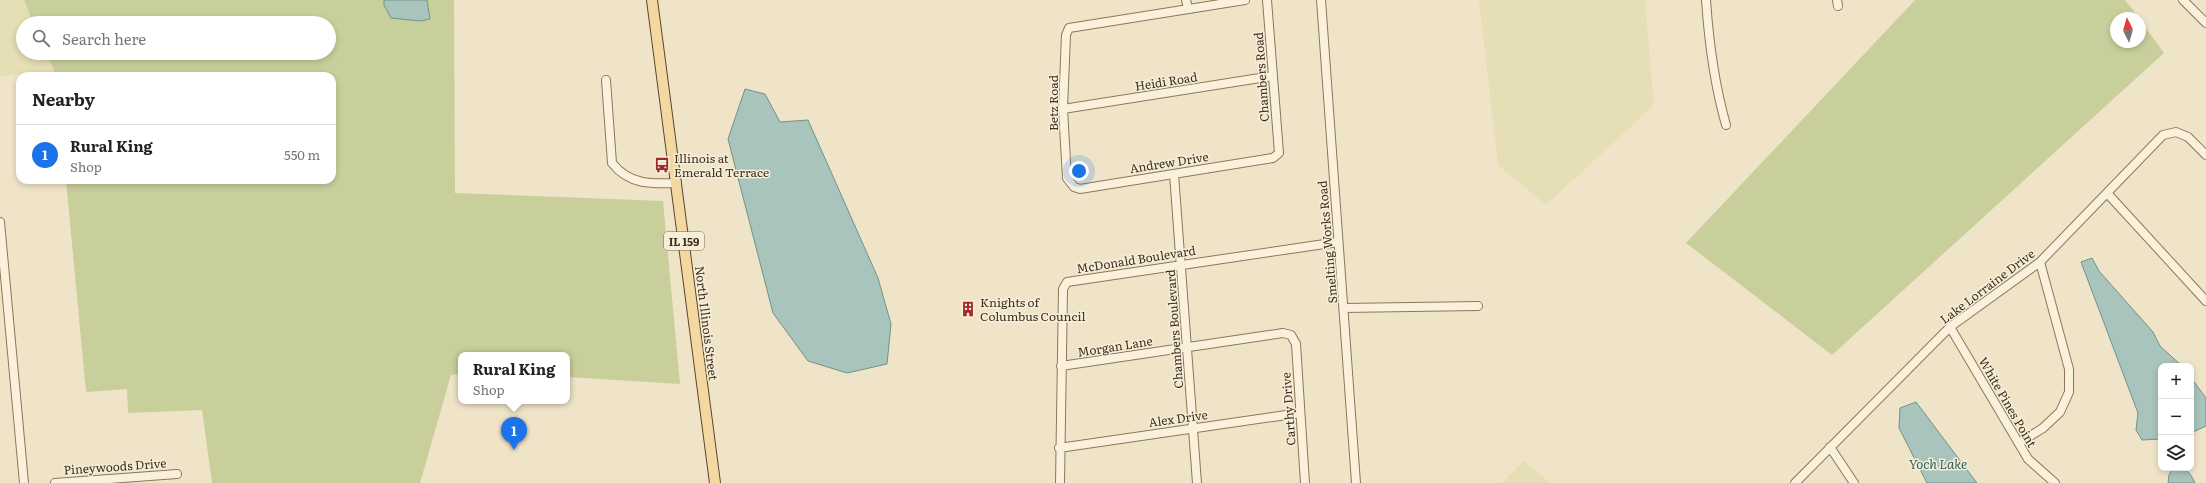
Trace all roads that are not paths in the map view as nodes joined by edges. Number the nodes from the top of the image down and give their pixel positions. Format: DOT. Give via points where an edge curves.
graph roads {
  1 [pos="652,0"];
  2 [pos="1186,0"];
  3 [pos="1245,0"];
  4 [pos="1267,0"];
  5 [pos="1321,0"];
  6 [pos="1706,0"];
  7 [pos="2183,0"];
  8 [pos="1188,9"];
  9 [pos="2206,23"];
  10 [pos="1273,76"];
  11 [pos="606,80"];
  12 [pos="1063,109"];
  13 [pos="1726,125"];
  14 [pos="1278,153"];
  15 [pos="2206,156"];
  16 [pos="1174,174"];
  17 [pos="1067,178"];
  18 [pos="677,184"];
  19 [pos="2107,193"];
  20 [pos="0,222"];
  21 [pos="1338,242"];
  22 [pos="2040,262"];
  23 [pos="1181,265"];
  24 [pos="2206,301"];
  25 [pos="1478,306"];
  26 [pos="1344,308"];
  27 [pos="1950,327"];
  28 [pos="1291,335"];
  29 [pos="1188,347"];
  30 [pos="1061,366"];
  31 [pos="1300,413"];
  32 [pos="1193,428"];
  33 [pos="2019,443"];
  34 [pos="1830,447"];
  35 [pos="1060,448"];
  36 [pos="177,474"];
  37 [pos="130,480"];
  38 [pos="24,483"];
  39 [pos="54,483"];
  40 [pos="715,483"];
  41 [pos="1060,483"];
  42 [pos="1197,483"];
  43 [pos="1305,483"];
  44 [pos="1356,483"];
  45 [pos="1795,483"];
  46 [pos="1854,483"];
  47 [pos="2055,483"];
  1 -- 18 [label="main road, North Illinois Street / IL 159"];
  2 -- 8 [label="street"];
  3 -- 8 [label="street"];
  4 -- 10 [label="street, Chambers Road"];
  5 -- 21 [label="street, Smelting Works Road"];
  6 -- 13 [label="street" via="1716,89"];
  7 -- 9 [label="street"];
  8 -- 12 [label="street, Betz Road" via="1069,28 1066,35"];
  10 -- 12 [label="street, Heidi Road"];
  10 -- 14 [label="street, Chambers Road"];
  11 -- 18 [label="street" via="612,163 628,178 647,184"];
  12 -- 17 [label="street, Betz Road"];
  14 -- 16 [label="street, Andrew Drive" via="1273,158"];
  15 -- 19 [label="street, Lake Lorraine Drive" via="2188,137 2176,132 2163,135"];
  16 -- 17 [label="street, Andrew Drive" via="1080,189 1074,187"];
  16 -- 23 [label="street, Chambers Boulevard"];
  18 -- 40 [label="main road, North Illinois Street / IL 159"];
  19 -- 22 [label="street, Lake Lorraine Drive"];
  19 -- 24 [label="street"];
  20 -- 38 [label="street"];
  21 -- 23 [label="street, McDonald Boulevard"];
  21 -- 26 [label="street, Smelting Works Road"];
  22 -- 27 [label="street, Lake Lorraine Drive"];
  22 -- 33 [label="street" via="2069,369 2069,392 2060,412 2044,428"];
  23 -- 29 [label="street, Chambers Boulevard"];
  23 -- 30 [label="street, McDonald Boulevard" via="1067,282 1063,289"];
  25 -- 26 [label="street"];
  26 -- 44 [label="street, Smelting Works Road"];
  27 -- 33 [label="street, White Pines Point"];
  27 -- 34 [label="street, Lake Lorraine Drive"];
  28 -- 29 [label="street, Morgan Lane" via="1283,333"];
  28 -- 31 [label="street, Carthy Drive" via="1296,344"];
  29 -- 30 [label="street, Morgan Lane"];
  29 -- 32 [label="street, Chambers Boulevard"];
  30 -- 35 [label="street, McDonald Boulevard"];
  31 -- 32 [label="street, Alex Drive"];
  31 -- 43 [label="street, Carthy Drive"];
  32 -- 35 [label="street, Alex Drive"];
  32 -- 42 [label="street, Chambers Boulevard"];
  33 -- 47 [label="street, White Pines Point" via="2028,458"];
  34 -- 45 [label="street, Lake Lorraine Drive"];
  34 -- 46 [label="street"];
  35 -- 41 [label="street, McDonald Boulevard"];
  36 -- 37 [label="street, Pineywoods Drive"];
  37 -- 39 [label="street, Pineywoods Drive"];
}
